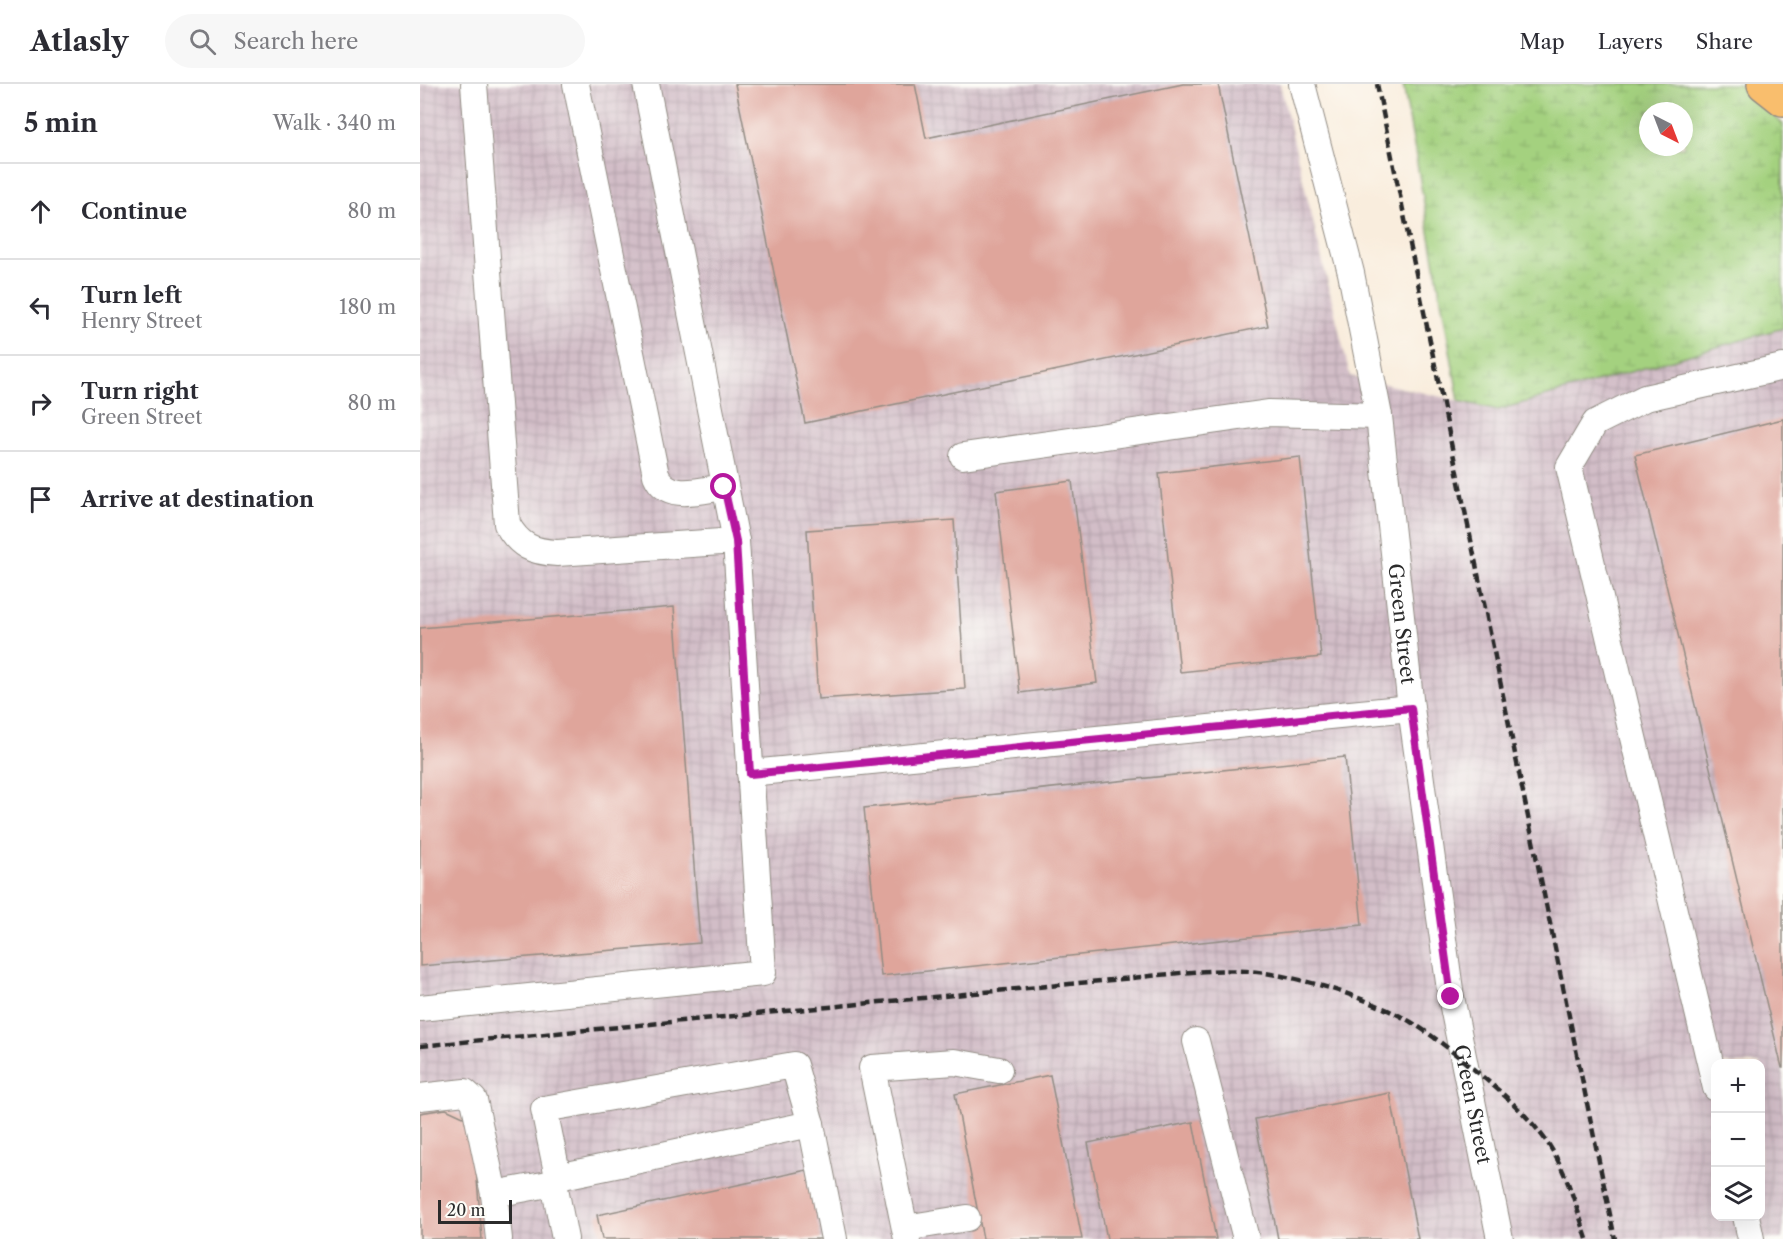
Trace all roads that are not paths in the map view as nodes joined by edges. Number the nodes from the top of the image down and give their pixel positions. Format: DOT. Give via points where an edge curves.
graph roads {
  1 [pos="474,84"];
  2 [pos="576,84"];
  3 [pos="646,84"];
  4 [pos="1302,84"];
  5 [pos="1764,84"];
  6 [pos="1783,99"];
  7 [pos="1783,367"];
  8 [pos="1379,416"];
  9 [pos="963,456"];
  10 [pos="724,487"];
  11 [pos="736,541"];
  12 [pos="1411,708"];
  13 [pos="750,774"];
  14 [pos="420,1008"];
  15 [pos="1196,1041"];
  16 [pos="1711,1067"];
  17 [pos="999,1070"];
  18 [pos="420,1097"];
  19 [pos="811,1124"];
  20 [pos="556,1180"];
  21 [pos="494,1194"];
  22 [pos="967,1218"];
  23 [pos="1747,1221"];
  24 [pos="906,1234"];
  25 [pos="499,1239"];
  26 [pos="564,1239"];
  27 [pos="834,1239"];
  28 [pos="1246,1239"];
  29 [pos="1500,1239"];
  30 [pos="1751,1239"];
  1 -- 11 [label="street" via="507,524 531,549 557,553"];
  2 -- 10 [label="street" via="656,475 670,492"];
  3 -- 10 [label="street"];
  4 -- 8 [label="street, Green Street" via="1351,273"];
  5 -- 6 [label="highway"];
  7 -- 16 [label="street" via="1645,398 1595,423 1569,467"];
  8 -- 9 [label="street" via="1268,413"];
  8 -- 12 [label="street, Green Street"];
  10 -- 11 [label="street"];
  11 -- 13 [label="street"];
  12 -- 13 [label="street"];
  12 -- 29 [label="street, Green Street" via="1451,997"];
  13 -- 14 [label="street" via="763,973"];
  15 -- 28 [label="street"];
  17 -- 24 [label="street" via="954,1062 872,1068"];
  18 -- 21 [label="street" via="465,1092 474,1100"];
  19 -- 20 [label="street"];
  19 -- 20 [label="street" via="794,1065 544,1109"];
  19 -- 27 [label="street"];
  20 -- 21 [label="street"];
  20 -- 26 [label="street"];
  21 -- 25 [label="street"];
  22 -- 24 [label="street"];
  23 -- 30 [label="street"];
}
